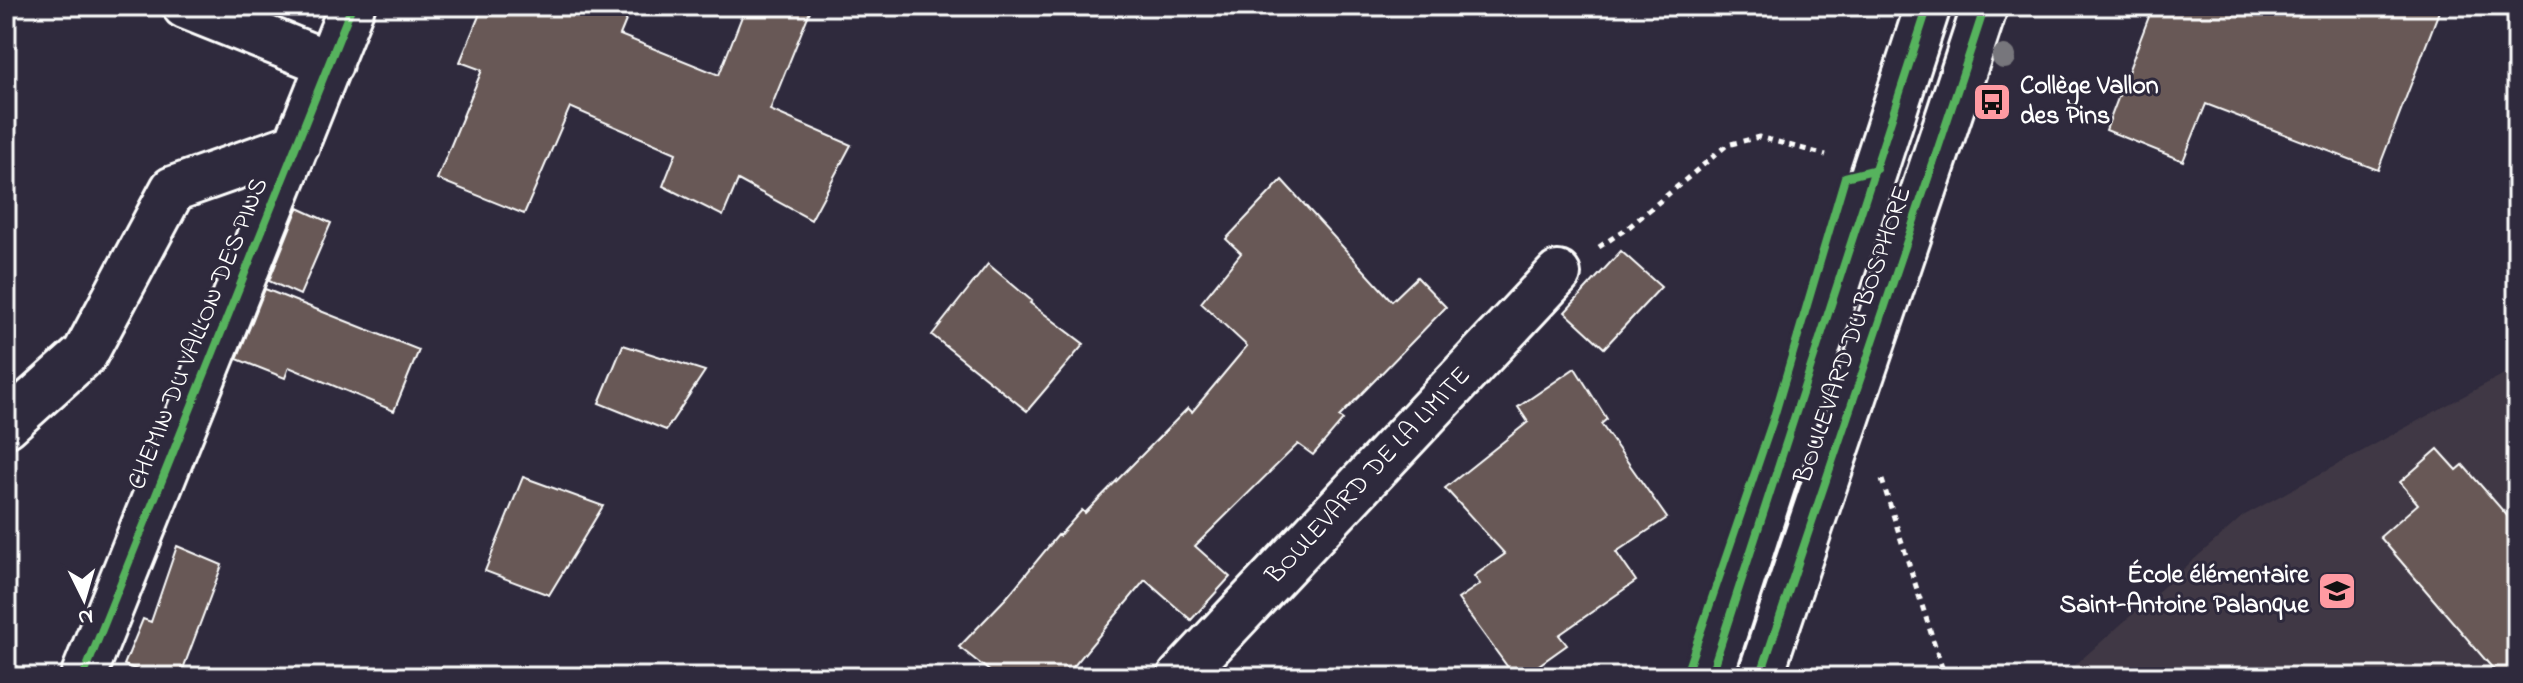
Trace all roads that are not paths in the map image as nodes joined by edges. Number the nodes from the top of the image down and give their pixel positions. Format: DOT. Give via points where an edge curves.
graph roads {
  1 [pos="185,6"];
  2 [pos="352,6"];
  3 [pos="1928,6"];
  4 [pos="1985,6"];
  5 [pos="330,64"];
  6 [pos="297,145"];
  7 [pos="1558,274"];
  8 [pos="6,425"];
  9 [pos="83,677"];
  10 [pos="1180,677"];
  11 [pos="1710,677"];
  12 [pos="1760,677"];
  1 -- 5 [label="street"];
  2 -- 5 [label="street, CHEMIN DU VALLON DES PINS"];
  3 -- 11 [label="street, BOULEVARD DU BOSPHORE"];
  4 -- 12 [label="street, BOULEVARD DU BOSPHORE"];
  5 -- 6 [label="street, CHEMIN DU VALLON DES PINS"];
  6 -- 8 [label="street" via="173,189 85,354"];
  6 -- 9 [label="street, CHEMIN DU VALLON DES PINS"];
  7 -- 10 [label="street, BOULEVARD DE LA LIMITE"];
}
